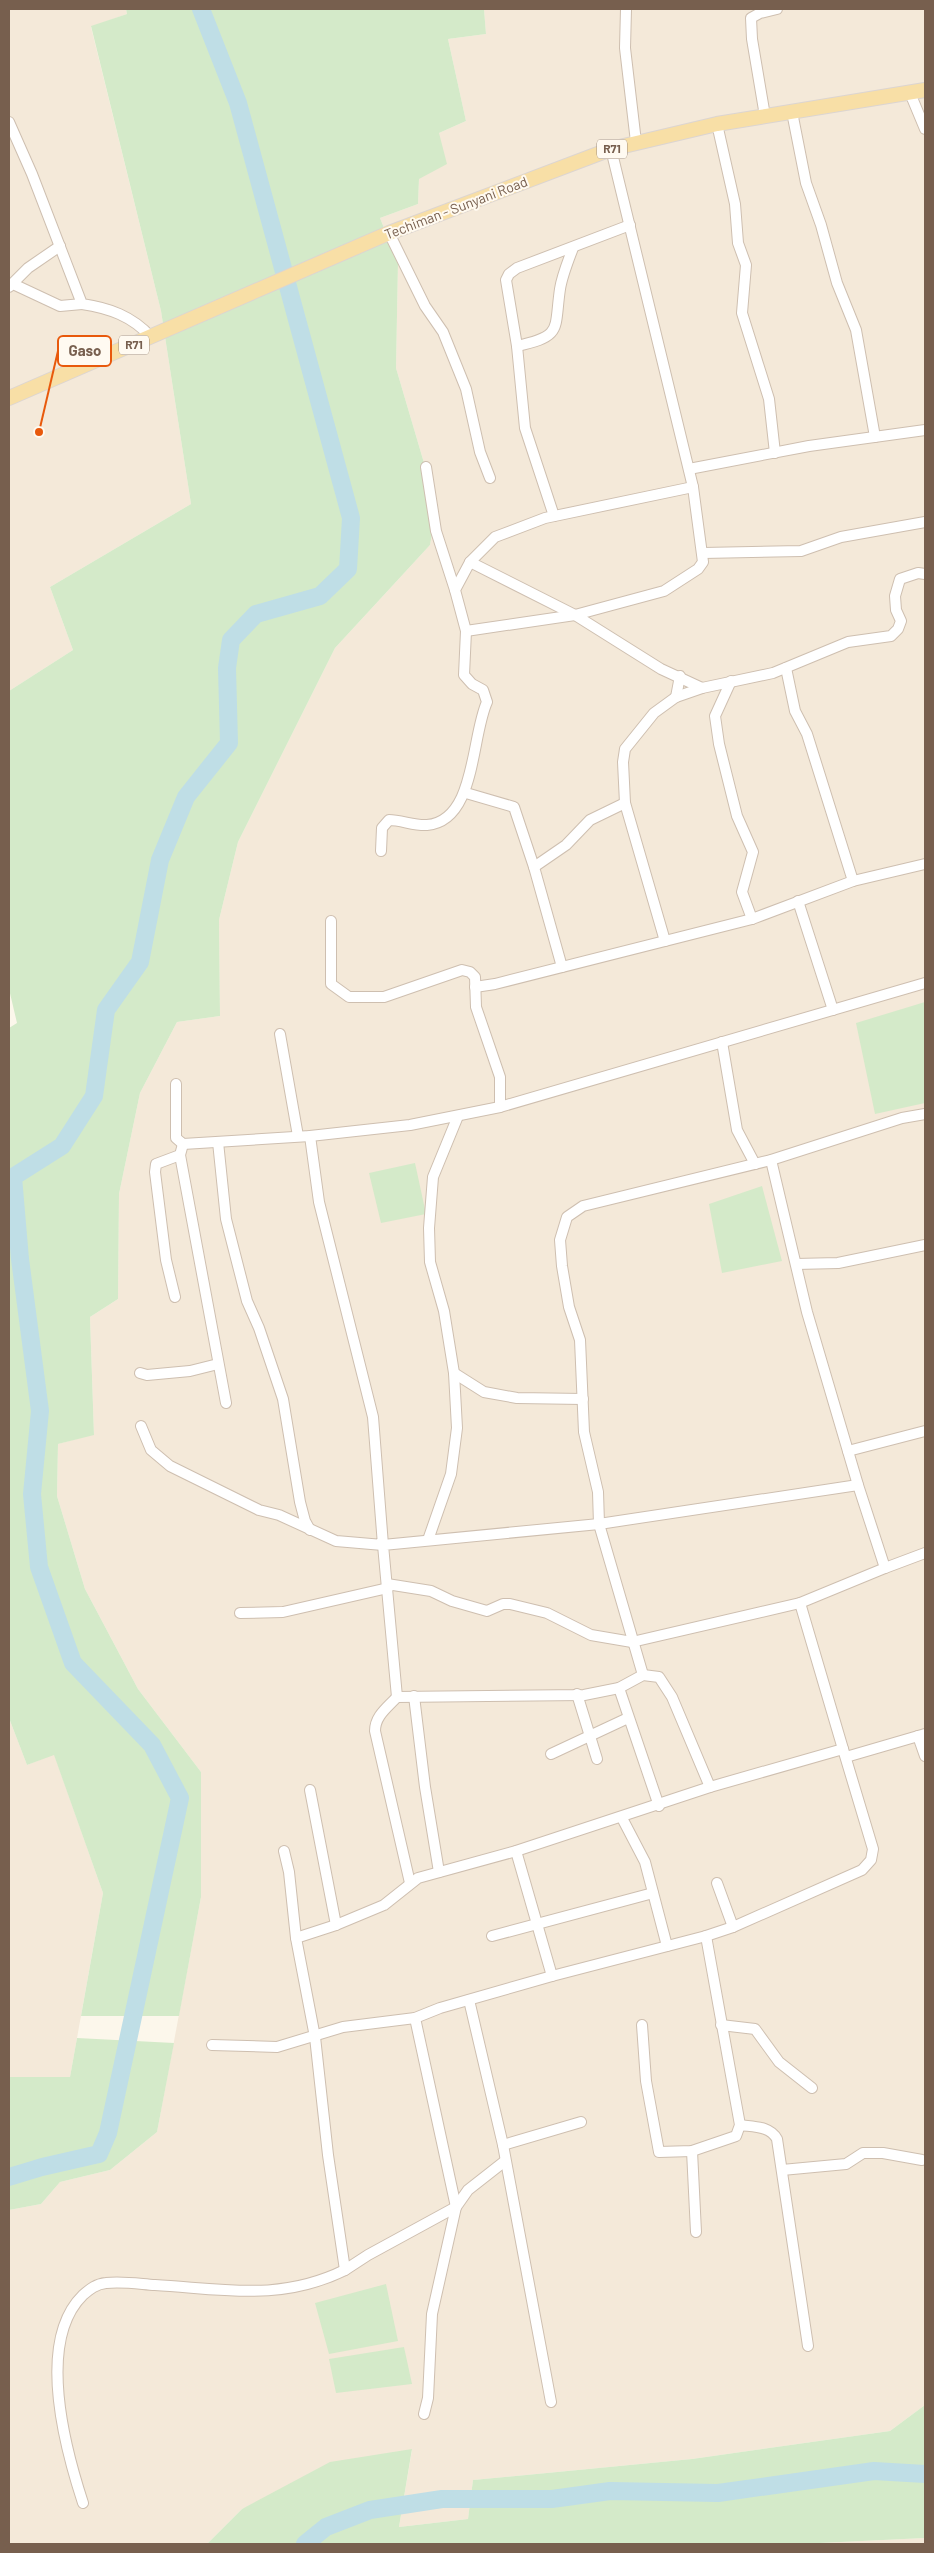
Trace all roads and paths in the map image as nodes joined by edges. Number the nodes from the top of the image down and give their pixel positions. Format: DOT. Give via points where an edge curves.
graph roads {
  1 [pos="626,9"];
  2 [pos="777,9"];
  3 [pos="925,90"];
  4 [pos="910,93"];
  5 [pos="792,112"];
  6 [pos="765,116"];
  7 [pos="9,122"];
  8 [pos="717,124"];
  9 [pos="925,129"];
  10 [pos="636,142"];
  11 [pos="611,149"];
  12 [pos="630,225"];
  13 [pos="389,233"];
  14 [pos="60,246"];
  15 [pos="572,248"];
  16 [pos="11,286"];
  17 [pos="82,304"];
  18 [pos="151,337"];
  19 [pos="517,346"];
  20 [pos="9,398"];
  21 [pos="925,430"];
  22 [pos="875,437"];
  23 [pos="775,453"];
  24 [pos="426,467"];
  25 [pos="689,469"];
  26 [pos="490,478"];
  27 [pos="693,487"];
  28 [pos="554,516"];
  29 [pos="925,522"];
  30 [pos="703,553"];
  31 [pos="470,562"];
  32 [pos="925,574"];
  33 [pos="455,590"];
  34 [pos="575,615"];
  35 [pos="466,631"];
  36 [pos="786,668"];
  37 [pos="680,676"];
  38 [pos="731,681"];
  39 [pos="702,688"];
  40 [pos="676,697"];
  41 [pos="466,793"];
  42 [pos="624,803"];
  43 [pos="381,851"];
  44 [pos="925,864"];
  45 [pos="534,867"];
  46 [pos="853,881"];
  47 [pos="798,901"];
  48 [pos="752,919"];
  49 [pos="331,921"];
  50 [pos="665,941"];
  51 [pos="562,967"];
  52 [pos="925,983"];
  53 [pos="475,987"];
  54 [pos="833,1010"];
  55 [pos="280,1034"];
  56 [pos="722,1042"];
  57 [pos="176,1084"];
  58 [pos="500,1107"];
  59 [pos="925,1114"];
  60 [pos="458,1116"];
  61 [pos="298,1136"];
  62 [pos="310,1136"];
  63 [pos="218,1142"];
  64 [pos="183,1144"];
  65 [pos="180,1155"];
  66 [pos="771,1160"];
  67 [pos="755,1164"];
  68 [pos="925,1245"];
  69 [pos="796,1264"];
  70 [pos="175,1297"];
  71 [pos="218,1364"];
  72 [pos="140,1373"];
  73 [pos="454,1373"];
  74 [pos="583,1399"];
  75 [pos="226,1403"];
  76 [pos="141,1426"];
  77 [pos="925,1431"];
  78 [pos="848,1451"];
  79 [pos="858,1485"];
  80 [pos="599,1524"];
  81 [pos="310,1530"];
  82 [pos="428,1540"];
  83 [pos="383,1545"];
  84 [pos="925,1553"];
  85 [pos="886,1568"];
  86 [pos="387,1586"];
  87 [pos="800,1603"];
  88 [pos="240,1612"];
  89 [pos="632,1642"];
  90 [pos="643,1675"];
  91 [pos="619,1688"];
  92 [pos="577,1694"];
  93 [pos="414,1696"];
  94 [pos="397,1697"];
  95 [pos="628,1718"];
  96 [pos="922,1735"];
  97 [pos="590,1736"];
  98 [pos="844,1753"];
  99 [pos="551,1754"];
  100 [pos="925,1756"];
  101 [pos="597,1759"];
  102 [pos="710,1787"];
  103 [pos="310,1790"];
  104 [pos="659,1806"];
  105 [pos="622,1818"];
  106 [pos="284,1851"];
  107 [pos="516,1851"];
  108 [pos="439,1872"];
  109 [pos="410,1883"];
  110 [pos="717,1883"];
  111 [pos="653,1893"];
  112 [pos="537,1923"];
  113 [pos="336,1925"];
  114 [pos="733,1927"];
  115 [pos="492,1936"];
  116 [pos="706,1936"];
  117 [pos="296,1938"];
  118 [pos="667,1946"];
  119 [pos="552,1976"];
  120 [pos="469,2000"];
  121 [pos="415,2018"];
  122 [pos="642,2025"];
  123 [pos="721,2025"];
  124 [pos="315,2037"];
  125 [pos="212,2044"];
  126 [pos="812,2088"];
  127 [pos="581,2122"];
  128 [pos="740,2125"];
  129 [pos="504,2145"];
  130 [pos="692,2152"];
  131 [pos="922,2160"];
  132 [pos="505,2161"];
  133 [pos="782,2170"];
  134 [pos="456,2207"];
  135 [pos="696,2232"];
  136 [pos="345,2270"];
  137 [pos="808,2346"];
  138 [pos="551,2402"];
  139 [pos="424,2414"];
  140 [pos="82,2503"];
  1 -- 10 [label="street" via="625,48"];
  2 -- 6 [label="street" via="751,18"];
  3 -- 4 [label="main road, Techiman - Sunyani Road / R71"];
  4 -- 5 [label="main road, Techiman - Sunyani Road / R71"];
  4 -- 9 [label="street"];
  5 -- 6 [label="main road, Techiman - Sunyani Road / R71"];
  5 -- 22 [label="street" via="806,183 837,283 856,330"];
  6 -- 8 [label="main road, Techiman - Sunyani Road / R71"];
  7 -- 14 [label="street"];
  8 -- 10 [label="main road, Techiman - Sunyani Road / R71"];
  8 -- 23 [label="street" via="735,204 738,243 746,265 742,313 769,399"];
  10 -- 11 [label="main road, Techiman - Sunyani Road / R71"];
  11 -- 12 [label="street"];
  11 -- 13 [label="main road, Techiman - Sunyani Road / R71"];
  12 -- 15 [label="street"];
  12 -- 25 [label="street"];
  13 -- 18 [label="main road, Techiman - Sunyani Road / R71"];
  13 -- 26 [label="street" via="424,306 443,332 466,389 480,452"];
  14 -- 16 [label="street" via="40,258"];
  14 -- 17 [label="street"];
  15 -- 19 [label="street" via="560,289 556,327 542,341"];
  15 -- 19 [label="street" via="509,274 507,289"];
  16 -- 17 [label="street" via="60,306"];
  17 -- 18 [label="street" via="123,315 139,324"];
  18 -- 20 [label="main road, Techiman - Sunyani Road / R71"];
  19 -- 28 [label="street" via="526,428"];
  21 -- 22 [label="street"];
  22 -- 23 [label="street"];
  23 -- 25 [label="street"];
  24 -- 33 [label="street" via="436,532"];
  25 -- 27 [label="street"];
  27 -- 28 [label="street"];
  27 -- 30 [label="street"];
  28 -- 31 [label="street" via="494,537"];
  29 -- 30 [label="street" via="841,537 801,550"];
  30 -- 34 [label="street" via="703,562 698,569 664,591"];
  31 -- 33 [label="street"];
  31 -- 34 [label="street"];
  32 -- 36 [label="street" via="900,579 895,596 901,621 891,636 848,642"];
  33 -- 35 [label="street"];
  34 -- 35 [label="street"];
  34 -- 37 [label="street" via="655,665"];
  35 -- 41 [label="street" via="464,674 483,690 487,702 481,715"];
  36 -- 38 [label="street"];
  36 -- 46 [label="street" via="795,711 807,734"];
  37 -- 39 [label="street"];
  37 -- 40 [label="street"];
  38 -- 39 [label="street"];
  38 -- 48 [label="street" via="715,716 737,816 753,852 742,892"];
  39 -- 40 [label="street"];
  40 -- 42 [label="street" via="654,713 625,749"];
  41 -- 43 [label="street" via="439,823 425,825 389,820 382,828"];
  41 -- 45 [label="street" via="514,807"];
  42 -- 45 [label="street" via="590,820 566,845"];
  42 -- 50 [label="street"];
  44 -- 46 [label="street"];
  45 -- 51 [label="street"];
  46 -- 47 [label="street"];
  47 -- 48 [label="street"];
  47 -- 54 [label="street"];
  48 -- 50 [label="street"];
  49 -- 53 [label="street" via="331,984 349,997 384,997 462,970 475,977"];
  50 -- 51 [label="street"];
  51 -- 53 [label="street"];
  52 -- 54 [label="street"];
  53 -- 58 [label="street" via="476,1007 500,1077"];
  54 -- 56 [label="street"];
  55 -- 61 [label="street"];
  56 -- 58 [label="street"];
  56 -- 67 [label="street" via="737,1130"];
  57 -- 64 [label="street" via="176,1138"];
  58 -- 60 [label="street"];
  59 -- 66 [label="street" via="902,1118"];
  60 -- 62 [label="street"];
  60 -- 73 [label="street" via="433,1177 429,1228 430,1262 444,1311"];
  61 -- 62 [label="street"];
  61 -- 63 [label="street"];
  62 -- 83 [label="street" via="319,1202 332,1260 340,1280 374,1417"];
  63 -- 64 [label="street"];
  63 -- 81 [label="street" via="226,1219 248,1301 283,1399 300,1502"];
  64 -- 65 [label="street"];
  65 -- 70 [label="street" via="159,1161 155,1172 166,1260"];
  65 -- 71 [label="street"];
  66 -- 67 [label="street"];
  66 -- 69 [label="street"];
  67 -- 74 [label="street" via="583,1206 567,1217 560,1240 562,1266 569,1307 580,1340"];
  68 -- 69 [label="street" via="838,1263"];
  69 -- 78 [label="street"];
  71 -- 72 [label="street" via="190,1371"];
  71 -- 75 [label="street"];
  73 -- 74 [label="street" via="484,1392 517,1398"];
  73 -- 82 [label="street" via="457,1428 451,1474"];
  74 -- 80 [label="street" via="584,1432 598,1492"];
  76 -- 81 [label="street" via="151,1450 170,1466 259,1510 279,1515"];
  77 -- 78 [label="street"];
  78 -- 79 [label="street"];
  79 -- 80 [label="street"];
  79 -- 85 [label="street"];
  80 -- 82 [label="street"];
  80 -- 89 [label="street"];
  81 -- 83 [label="street" via="336,1541"];
  82 -- 83 [label="street"];
  83 -- 86 [label="street"];
  84 -- 85 [label="street"];
  85 -- 87 [label="street"];
  86 -- 88 [label="street" via="283,1612"];
  86 -- 89 [label="street" via="431,1591 487,1611 510,1604 547,1613 591,1635"];
  86 -- 94 [label="street"];
  87 -- 89 [label="street"];
  87 -- 98 [label="street"];
  89 -- 90 [label="street"];
  90 -- 91 [label="street"];
  90 -- 102 [label="street" via="659,1677 672,1697"];
  91 -- 92 [label="street"];
  91 -- 95 [label="street"];
  92 -- 93 [label="street"];
  92 -- 97 [label="street"];
  93 -- 94 [label="street"];
  93 -- 108 [label="street"];
  94 -- 109 [label="street" via="378,1716 375,1731"];
  95 -- 97 [label="street"];
  95 -- 104 [label="street"];
  96 -- 98 [label="street"];
  96 -- 100 [label="street"];
  97 -- 99 [label="street"];
  97 -- 101 [label="street"];
  98 -- 102 [label="street"];
  98 -- 114 [label="street" via="872,1849 871,1860 862,1870"];
  102 -- 104 [label="street"];
  103 -- 113 [label="street"];
  104 -- 105 [label="street"];
  105 -- 107 [label="street"];
  105 -- 111 [label="street" via="645,1862"];
  106 -- 117 [label="street"];
  107 -- 108 [label="street"];
  107 -- 112 [label="street"];
  108 -- 109 [label="street"];
  109 -- 113 [label="street" via="384,1905"];
  110 -- 114 [label="street"];
  111 -- 112 [label="street"];
  111 -- 118 [label="street"];
  112 -- 115 [label="street"];
  112 -- 119 [label="street"];
  113 -- 117 [label="street"];
  114 -- 116 [label="street"];
  116 -- 118 [label="street"];
  116 -- 123 [label="street"];
  117 -- 124 [label="street"];
  118 -- 119 [label="street"];
  119 -- 120 [label="street"];
  120 -- 121 [label="street"];
  120 -- 129 [label="street"];
  121 -- 124 [label="street" via="349,2026"];
  121 -- 134 [label="street"];
  122 -- 130 [label="street" via="646,2081 657,2148 664,2154"];
  123 -- 126 [label="street" via="755,2029 779,2062"];
  123 -- 128 [label="street"];
  124 -- 125 [label="street" via="278,2047"];
  124 -- 136 [label="street"];
  127 -- 129 [label="street"];
  128 -- 130 [label="street" via="736,2136"];
  128 -- 133 [label="street" via="768,2129 774,2133"];
  129 -- 132 [label="street"];
  130 -- 135 [label="street"];
  131 -- 133 [label="street" via="863,2153 846,2164"];
  132 -- 134 [label="street" via="468,2190"];
  132 -- 138 [label="street"];
  133 -- 137 [label="street"];
  134 -- 136 [label="street"];
  134 -- 139 [label="street" via="432,2314 428,2398"];
  136 -- 140 [label="street" via="303,2287 262,2291 222,2292 121,2283 92,2287 70,2314 57,2357 71,2468"];
}
